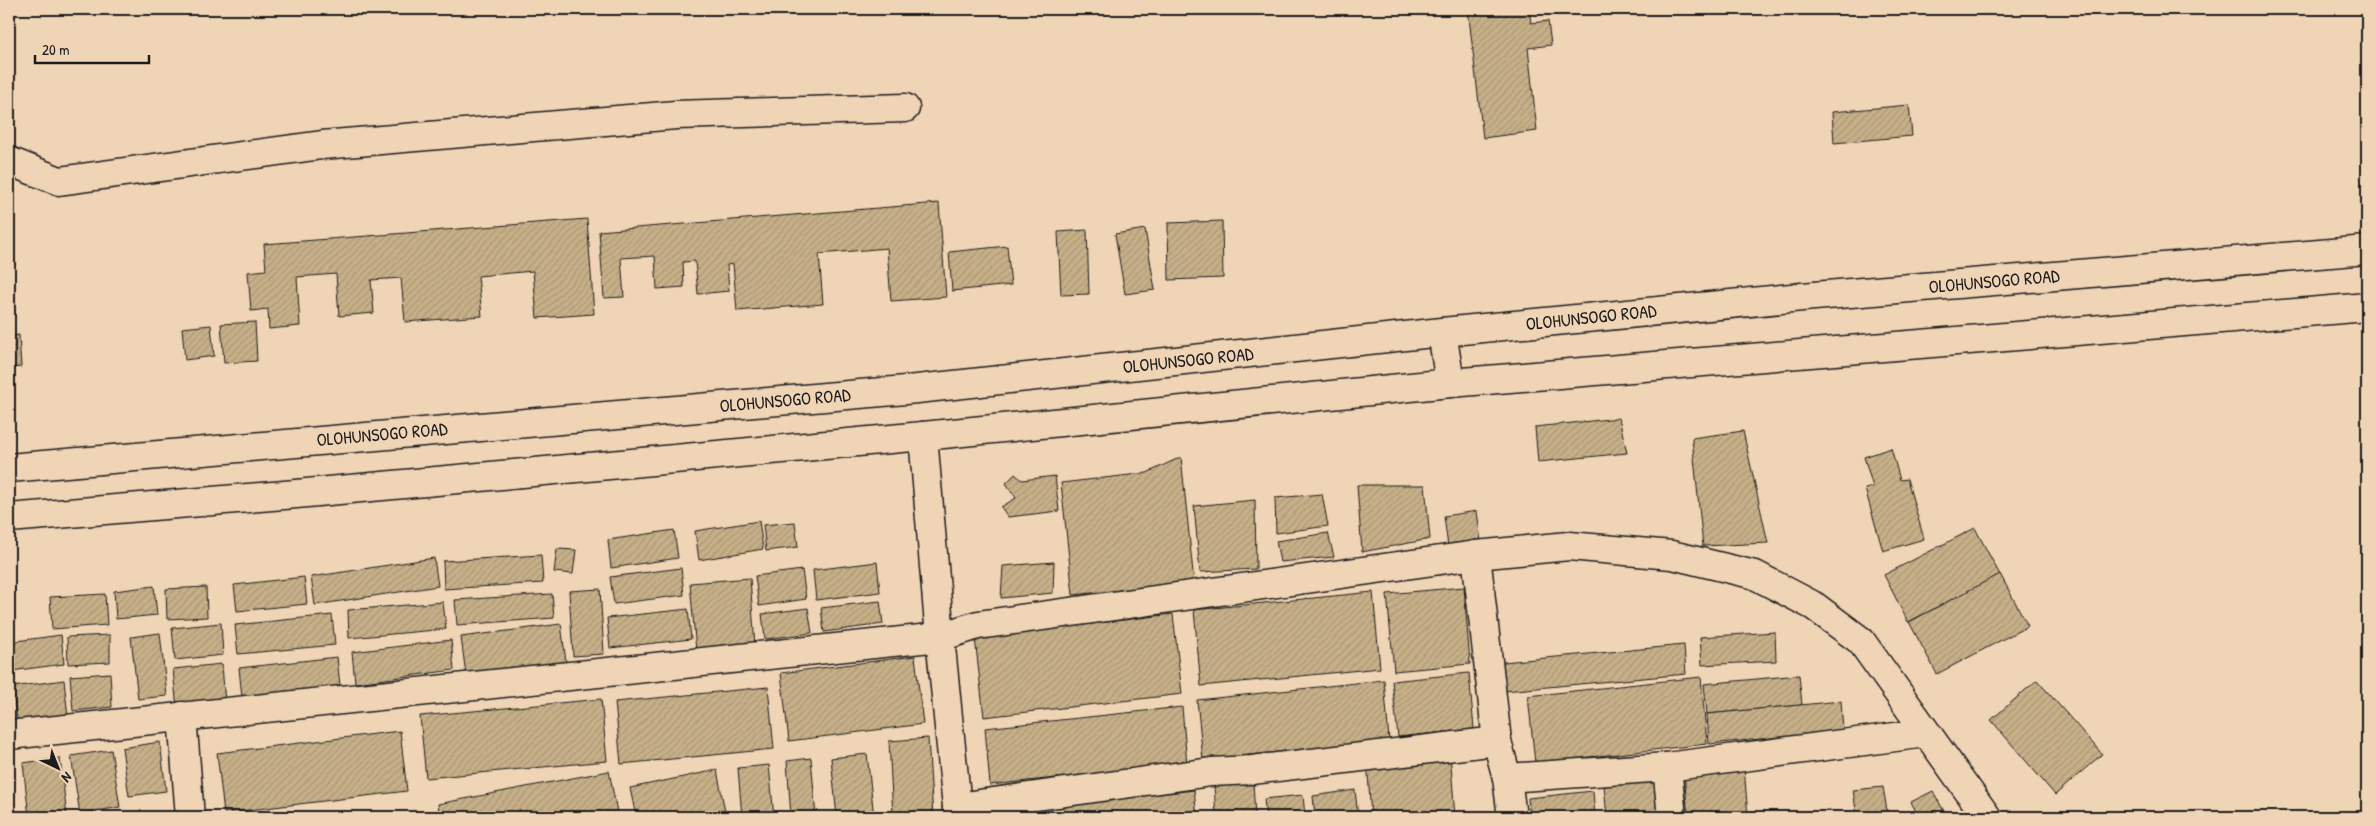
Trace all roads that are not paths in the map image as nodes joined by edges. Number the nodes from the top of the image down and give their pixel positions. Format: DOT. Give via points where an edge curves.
graph roads {
  1 [pos="905,108"];
  2 [pos="9,161"];
  3 [pos="2367,250"];
  4 [pos="2367,307"];
  5 [pos="1442,332"];
  6 [pos="1450,383"];
  7 [pos="923,436"];
  8 [pos="9,468"];
  9 [pos="9,518"];
  10 [pos="1476,555"];
  11 [pos="940,637"];
  12 [pos="182,716"];
  13 [pos="1926,733"];
  14 [pos="9,735"];
  15 [pos="1497,741"];
  16 [pos="1667,767"];
  17 [pos="1507,778"];
  18 [pos="957,812"];
  19 [pos="190,817"];
  20 [pos="1512,817"];
  21 [pos="1672,817"];
  22 [pos="1987,817"];
  1 -- 2 [label="main road" via="676,115 332,144 59,180"];
  3 -- 5 [label="main road, OLOHUNSOGO ROAD" via="1802,296"];
  4 -- 6 [label="main road"];
  5 -- 6 [label="main road"];
  5 -- 8 [label="main road, OLOHUNSOGO ROAD" via="917,389"];
  6 -- 7 [label="main road"];
  7 -- 9 [label="main road"];
  7 -- 11 [label="main road"];
  10 -- 11 [label="main road" via="978,625"];
  10 -- 13 [label="main road" via="1569,546 1672,555 1755,575 1814,606 1860,641"];
  10 -- 15 [label="main road"];
  11 -- 12 [label="main road"];
  11 -- 18 [label="main road"];
  12 -- 14 [label="main road"];
  12 -- 19 [label="main road"];
  13 -- 16 [label="main road"];
  13 -- 22 [label="main road"];
  15 -- 17 [label="main road"];
  15 -- 18 [label="main road" via="1252,770 1210,772"];
  16 -- 17 [label="main road"];
  16 -- 21 [label="main road"];
  17 -- 20 [label="main road"];
}
